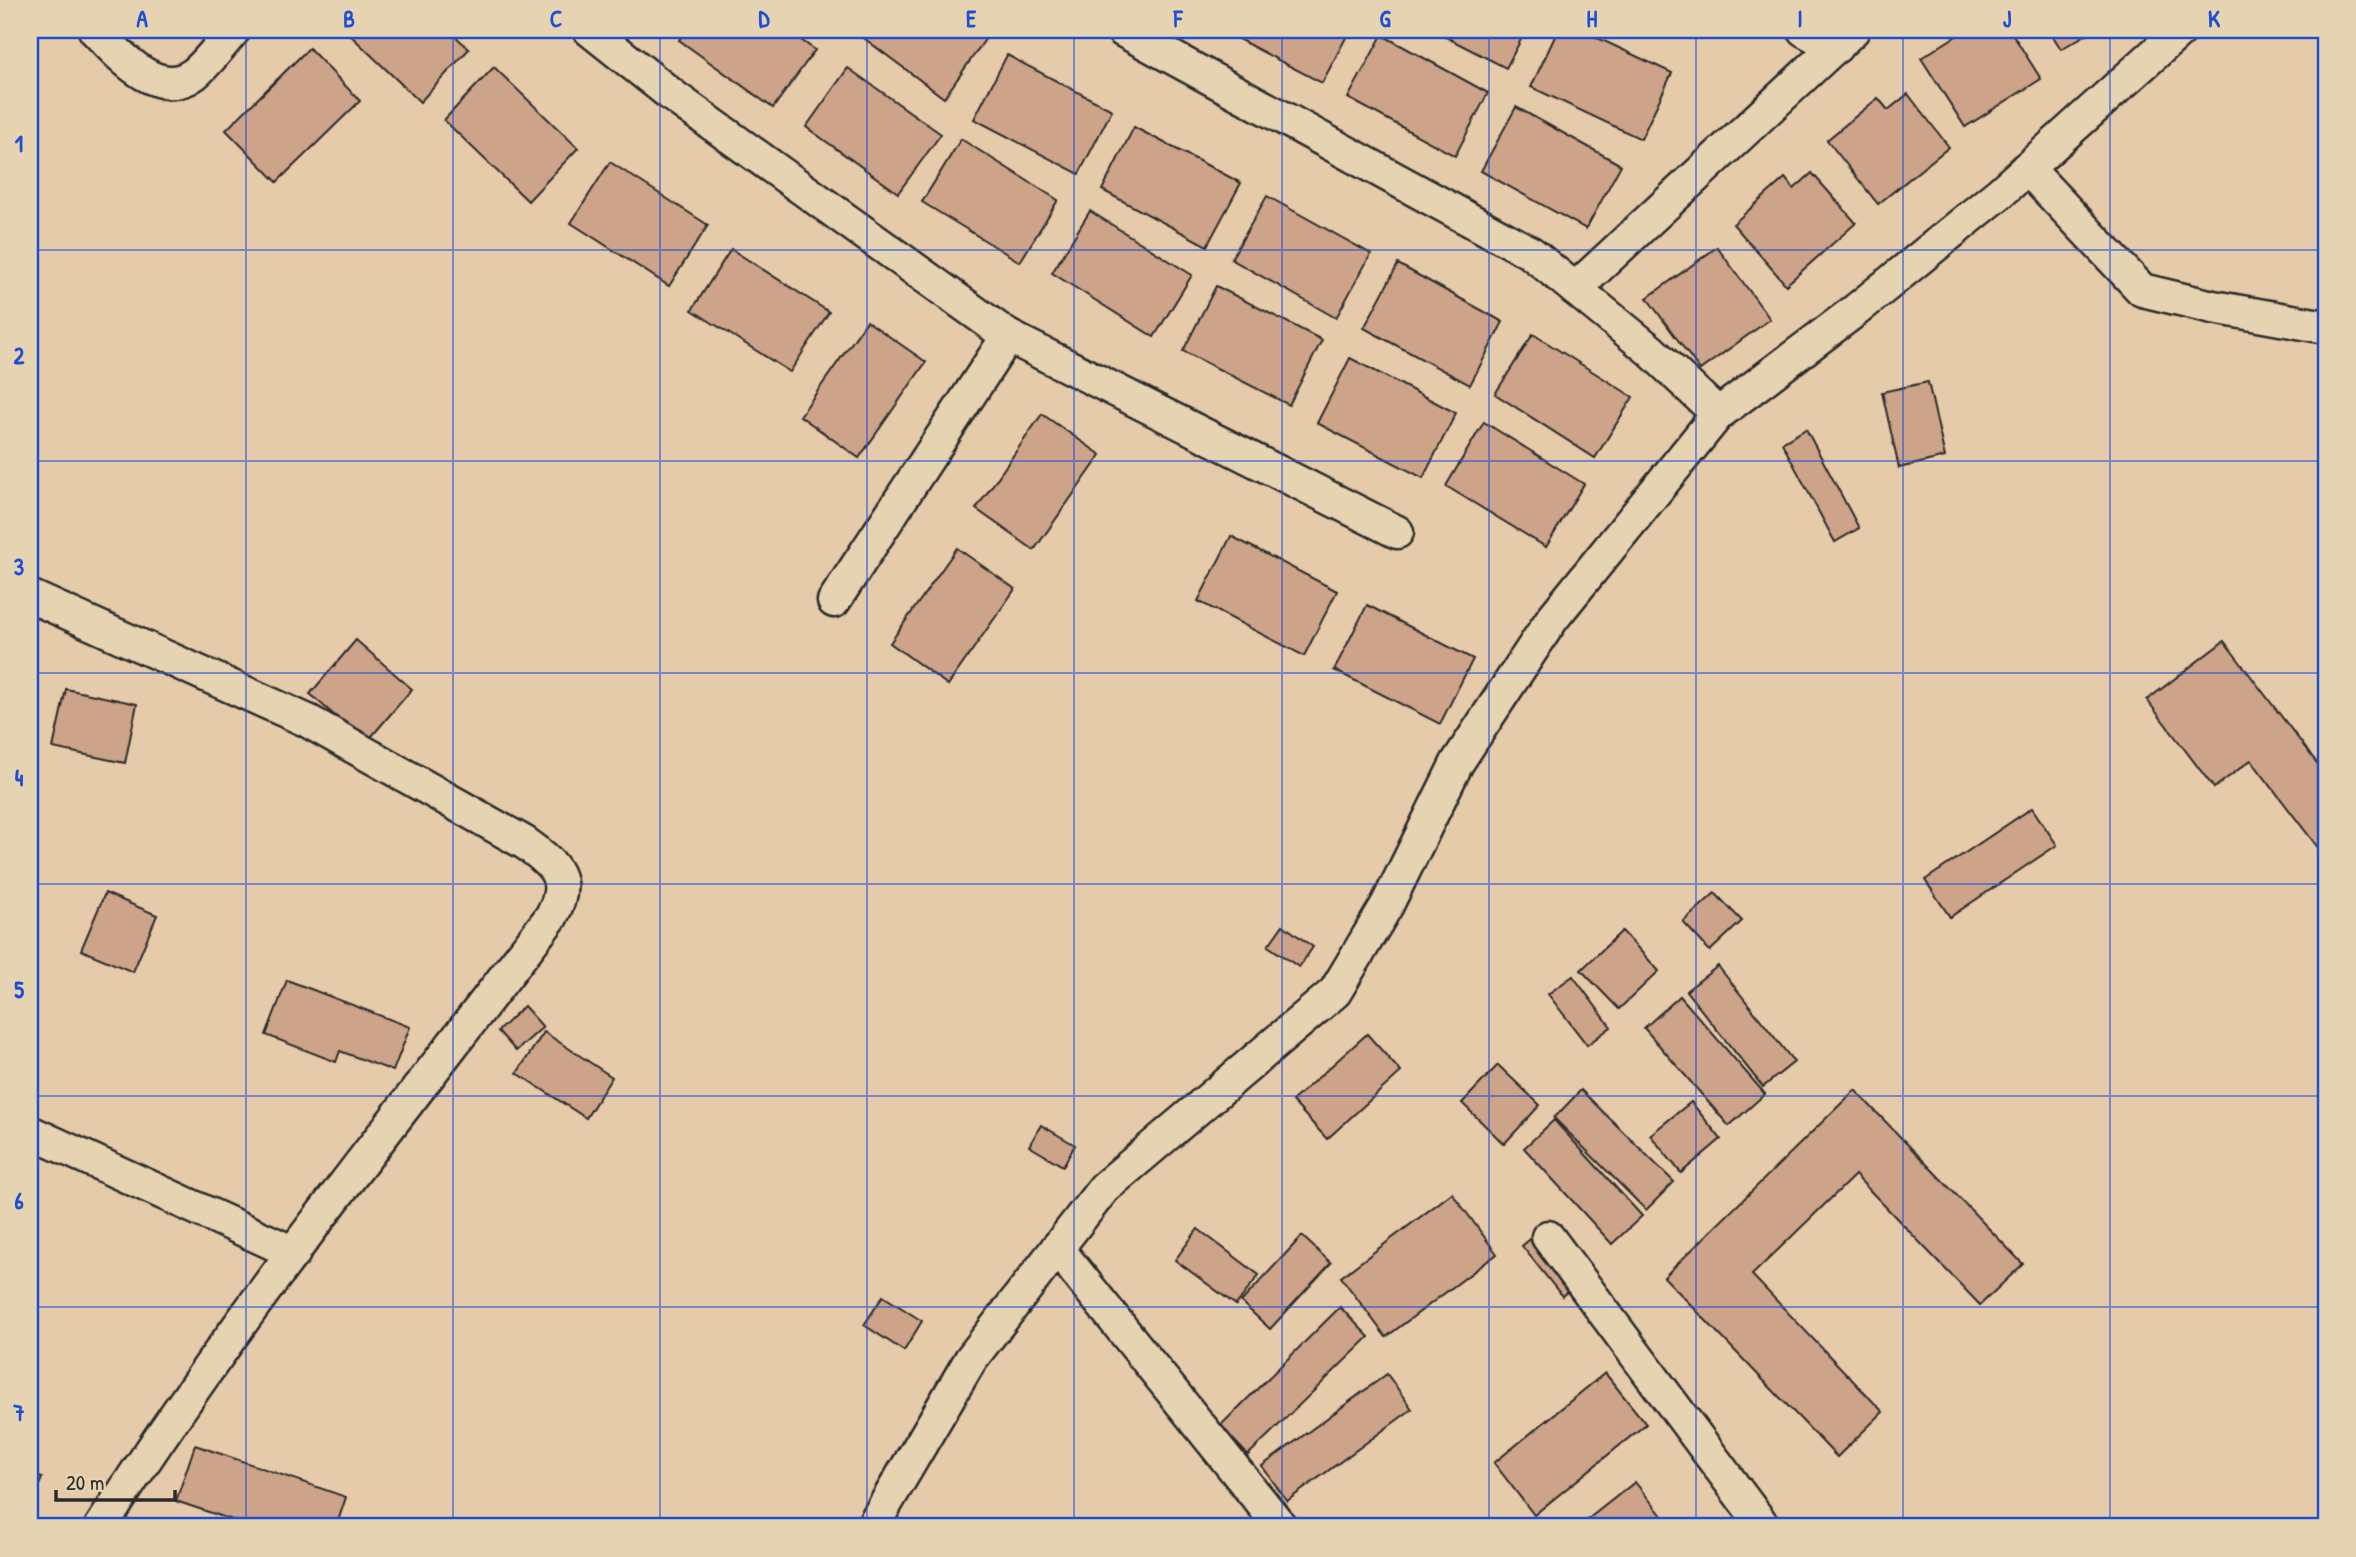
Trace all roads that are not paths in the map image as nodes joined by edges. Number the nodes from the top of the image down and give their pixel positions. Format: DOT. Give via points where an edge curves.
graph roads {
  1 [pos="94,30"];
  2 [pos="234,30"];
  3 [pos="590,30"];
  4 [pos="1122,30"];
  5 [pos="1804,30"];
  6 [pos="2181,30"];
  7 [pos="1844,38"];
  8 [pos="2028,168"];
  9 [pos="1574,289"];
  10 [pos="2326,327"];
  11 [pos="1008,336"];
  12 [pos="1718,414"];
  13 [pos="1397,532"];
  14 [pos="30,596"];
  15 [pos="834,601"];
  16 [pos="30,1132"];
  17 [pos="1548,1237"];
  18 [pos="1057,1248"];
  19 [pos="294,1253"];
  20 [pos="892,1494"];
  21 [pos="101,1527"];
  22 [pos="872,1527"];
  23 [pos="902,1527"];
  24 [pos="1281,1527"];
  25 [pos="1764,1527"];
  1 -- 2 [label="street" via="131,66 163,82 192,75"];
  3 -- 11 [label="street" via="673,96"];
  4 -- 9 [label="street" via="1531,253"];
  5 -- 7 [label="street"];
  6 -- 8 [label="street"];
  7 -- 9 [label="street"];
  8 -- 10 [label="street" via="2142,290"];
  8 -- 12 [label="street" via="1856,310"];
  9 -- 12 [label="street" via="1650,350"];
  11 -- 13 [label="street"];
  11 -- 15 [label="street"];
  12 -- 18 [label="street" via="1538,641 1457,763 1387,905 1335,992 1104,1188"];
  14 -- 19 [label="street" via="308,721 526,843 547,858 560,876 561,899 551,917"];
  16 -- 19 [label="street"];
  17 -- 25 [label="street"];
  18 -- 20 [label="street" via="971,1359"];
  18 -- 24 [label="street"];
  19 -- 21 [label="street"];
  20 -- 22 [label="street"];
  20 -- 23 [label="street"];
}
